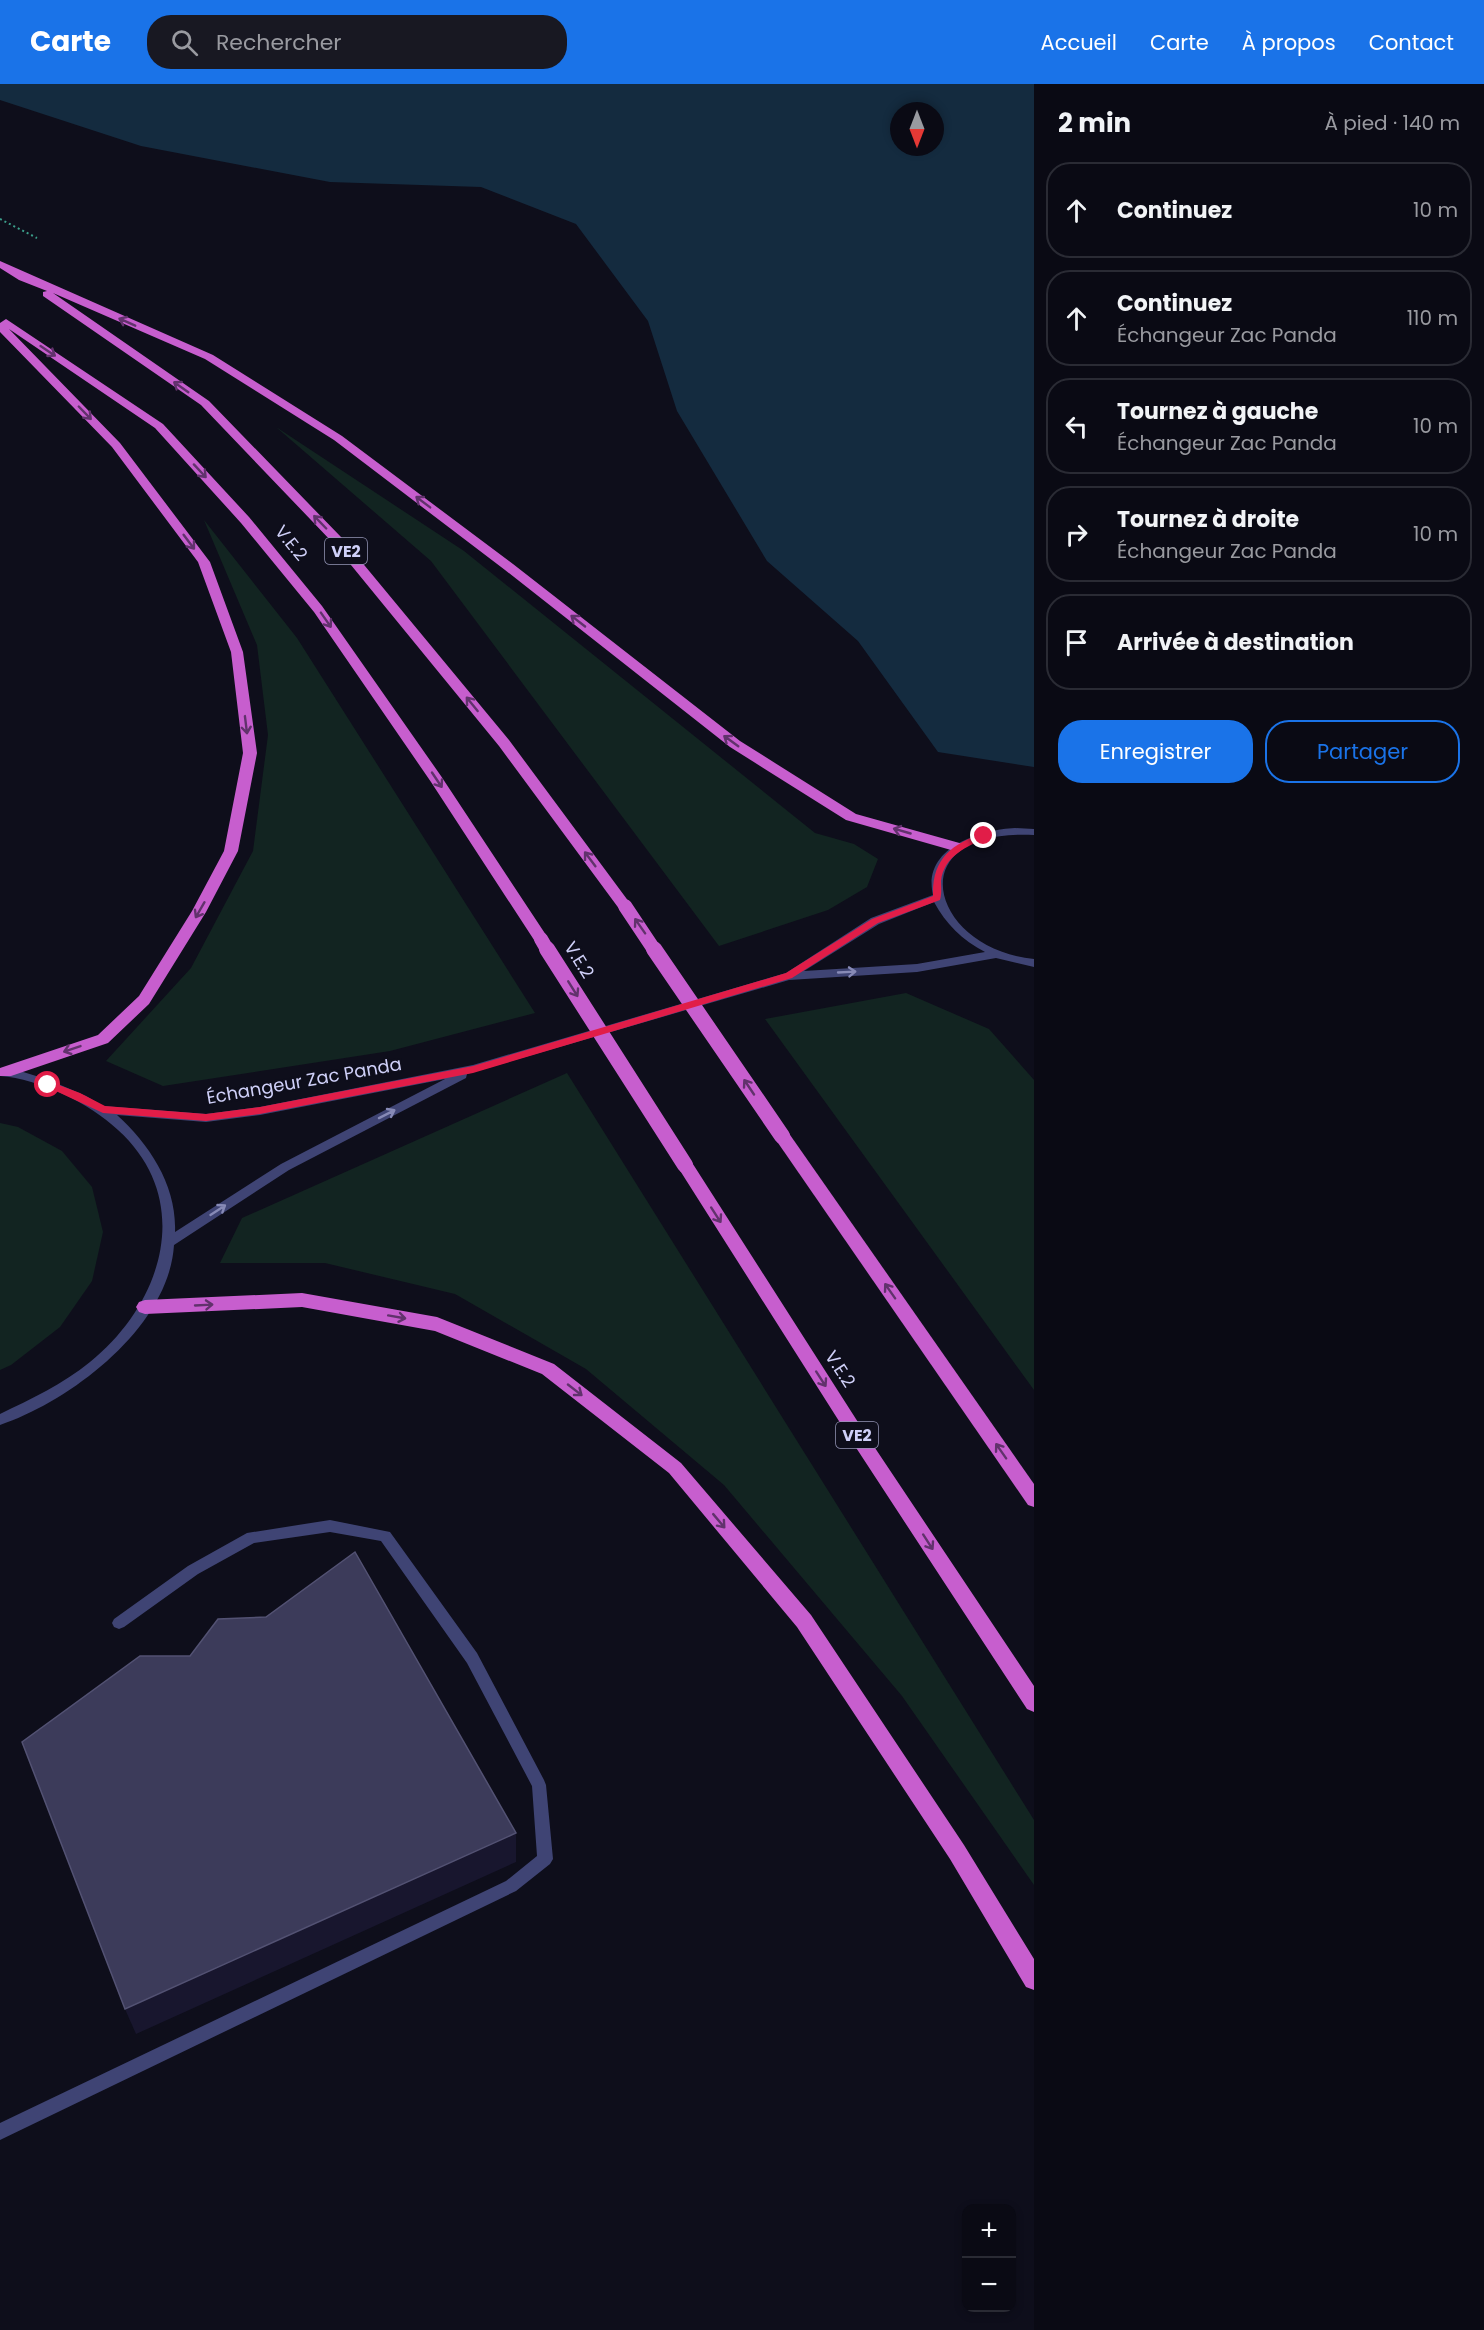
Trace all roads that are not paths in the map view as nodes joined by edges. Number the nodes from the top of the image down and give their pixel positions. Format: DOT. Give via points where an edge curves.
graph roads {
  1 [pos="0,264"];
  2 [pos="15,273"];
  3 [pos="0,318"];
  4 [pos="0,326"];
  5 [pos="1034,832"];
  6 [pos="958,847"];
  7 [pos="937,897"];
  8 [pos="996,954"];
  9 [pos="1034,963"];
  10 [pos="789,976"];
  11 [pos="473,1069"];
  12 [pos="2,1072"];
  13 [pos="103,1110"];
  14 [pos="169,1242"];
  15 [pos="145,1307"];
  16 [pos="0,1420"];
  17 [pos="1034,1499"];
  18 [pos="119,1623"];
  19 [pos="1034,1703"];
  20 [pos="1034,1979"];
  21 [pos="0,2132"];
  1 -- 2 [label="highway, V.E.2 / VE2"];
  6 -- 2 [label="highway, one-way" via="851,817 735,744 338,438 208,357"];
  17 -- 2 [label="highway, V.E.2 / VE2, one-way, bridge" via="625,906 504,743 337,540 205,403"];
  3 -- 19 [label="highway, V.E.2 / VE2, one-way, bridge" via="159,426 246,520 325,619 541,939"];
  4 -- 12 [label="highway, one-way" via="116,445 204,562 237,652 250,753 231,851 199,912 144,1000 103,1039"];
  5 -- 6 [label="street" via="1015,830 984,836"];
  6 -- 7 [label="street" via="944,862 937,879"];
  7 -- 8 [label="street, Échangeur Zac Panda" via="946,916 965,937"];
  7 -- 10 [label="street, Échangeur Zac Panda" via="875,921"];
  8 -- 9 [label="street, Échangeur Zac Panda"];
  10 -- 8 [label="street, Échangeur Zac Panda, one-way" via="917,968"];
  10 -- 11 [label="street, Échangeur Zac Panda"];
  11 -- 13 [label="street, Échangeur Zac Panda" via="206,1118"];
  14 -- 11 [label="street, Échangeur Zac Panda, one-way" via="285,1167"];
  12 -- 13 [label="street" via="77,1095"];
  13 -- 14 [label="street" via="134,1135 156,1167 167,1202"];
  14 -- 15 [label="street" via="161,1275"];
  15 -- 16 [label="street" via="109,1354 68,1386"];
  15 -- 20 [label="highway, one-way" via="302,1300 436,1324 548,1369 675,1468 804,1621 957,1852"];
  18 -- 21 [label="street" via="193,1570 252,1537 330,1526 385,1536 472,1658 539,1785 545,1858 511,1886"];
}
